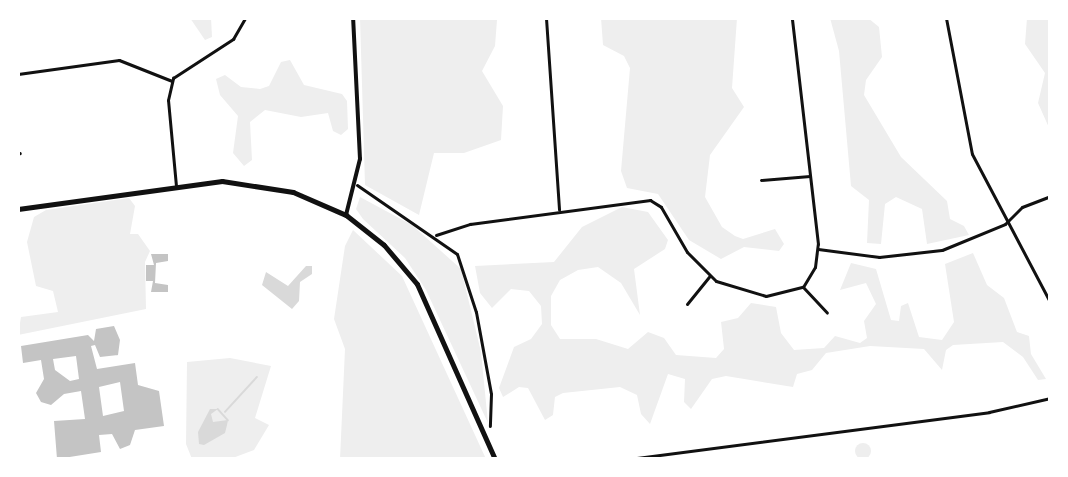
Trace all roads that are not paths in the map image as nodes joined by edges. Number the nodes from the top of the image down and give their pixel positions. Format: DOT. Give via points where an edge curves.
graph roads {
  1 [pos="245,18"];
  2 [pos="353,18"];
  3 [pos="546,18"];
  4 [pos="792,18"];
  5 [pos="946,18"];
  6 [pos="18,74"];
  7 [pos="172,81"];
  8 [pos="810,176"];
  9 [pos="761,180"];
  10 [pos="357,185"];
  11 [pos="176,186"];
  12 [pos="1050,196"];
  13 [pos="18,209"];
  14 [pos="559,210"];
  15 [pos="346,215"];
  16 [pos="1005,224"];
  17 [pos="436,235"];
  18 [pos="818,249"];
  19 [pos="710,276"];
  20 [pos="803,287"];
  21 [pos="1050,302"];
  22 [pos="687,304"];
  23 [pos="827,314"];
  24 [pos="1050,398"];
  25 [pos="490,426"];
  26 [pos="495,459"];
  27 [pos="629,459"];
  1 -- 7 [label="street" via="232,39 179,71"];
  2 -- 10 [label="street"];
  3 -- 14 [label="street"];
  4 -- 8 [label="street"];
  5 -- 16 [label="street" via="964,131"];
  6 -- 7 [label="street" via="119,60"];
  7 -- 11 [label="street" via="168,100"];
  8 -- 9 [label="street"];
  8 -- 18 [label="street"];
  10 -- 15 [label="street"];
  10 -- 17 [label="street"];
  11 -- 13 [label="highway"];
  11 -- 15 [label="highway" via="260,184"];
  12 -- 16 [label="street" via="1022,207"];
  14 -- 17 [label="street"];
  14 -- 19 [label="street" via="650,200"];
  15 -- 26 [label="highway" via="384,244 417,284"];
  16 -- 18 [label="street" via="969,241 916,255 879,257"];
  16 -- 21 [label="street"];
  17 -- 25 [label="street" via="457,254 469,281 491,394"];
  18 -- 20 [label="street" via="816,267"];
  19 -- 20 [label="street" via="731,289 766,296"];
  19 -- 22 [label="street"];
  20 -- 23 [label="street"];
  24 -- 27 [label="street" via="989,412"];
}
